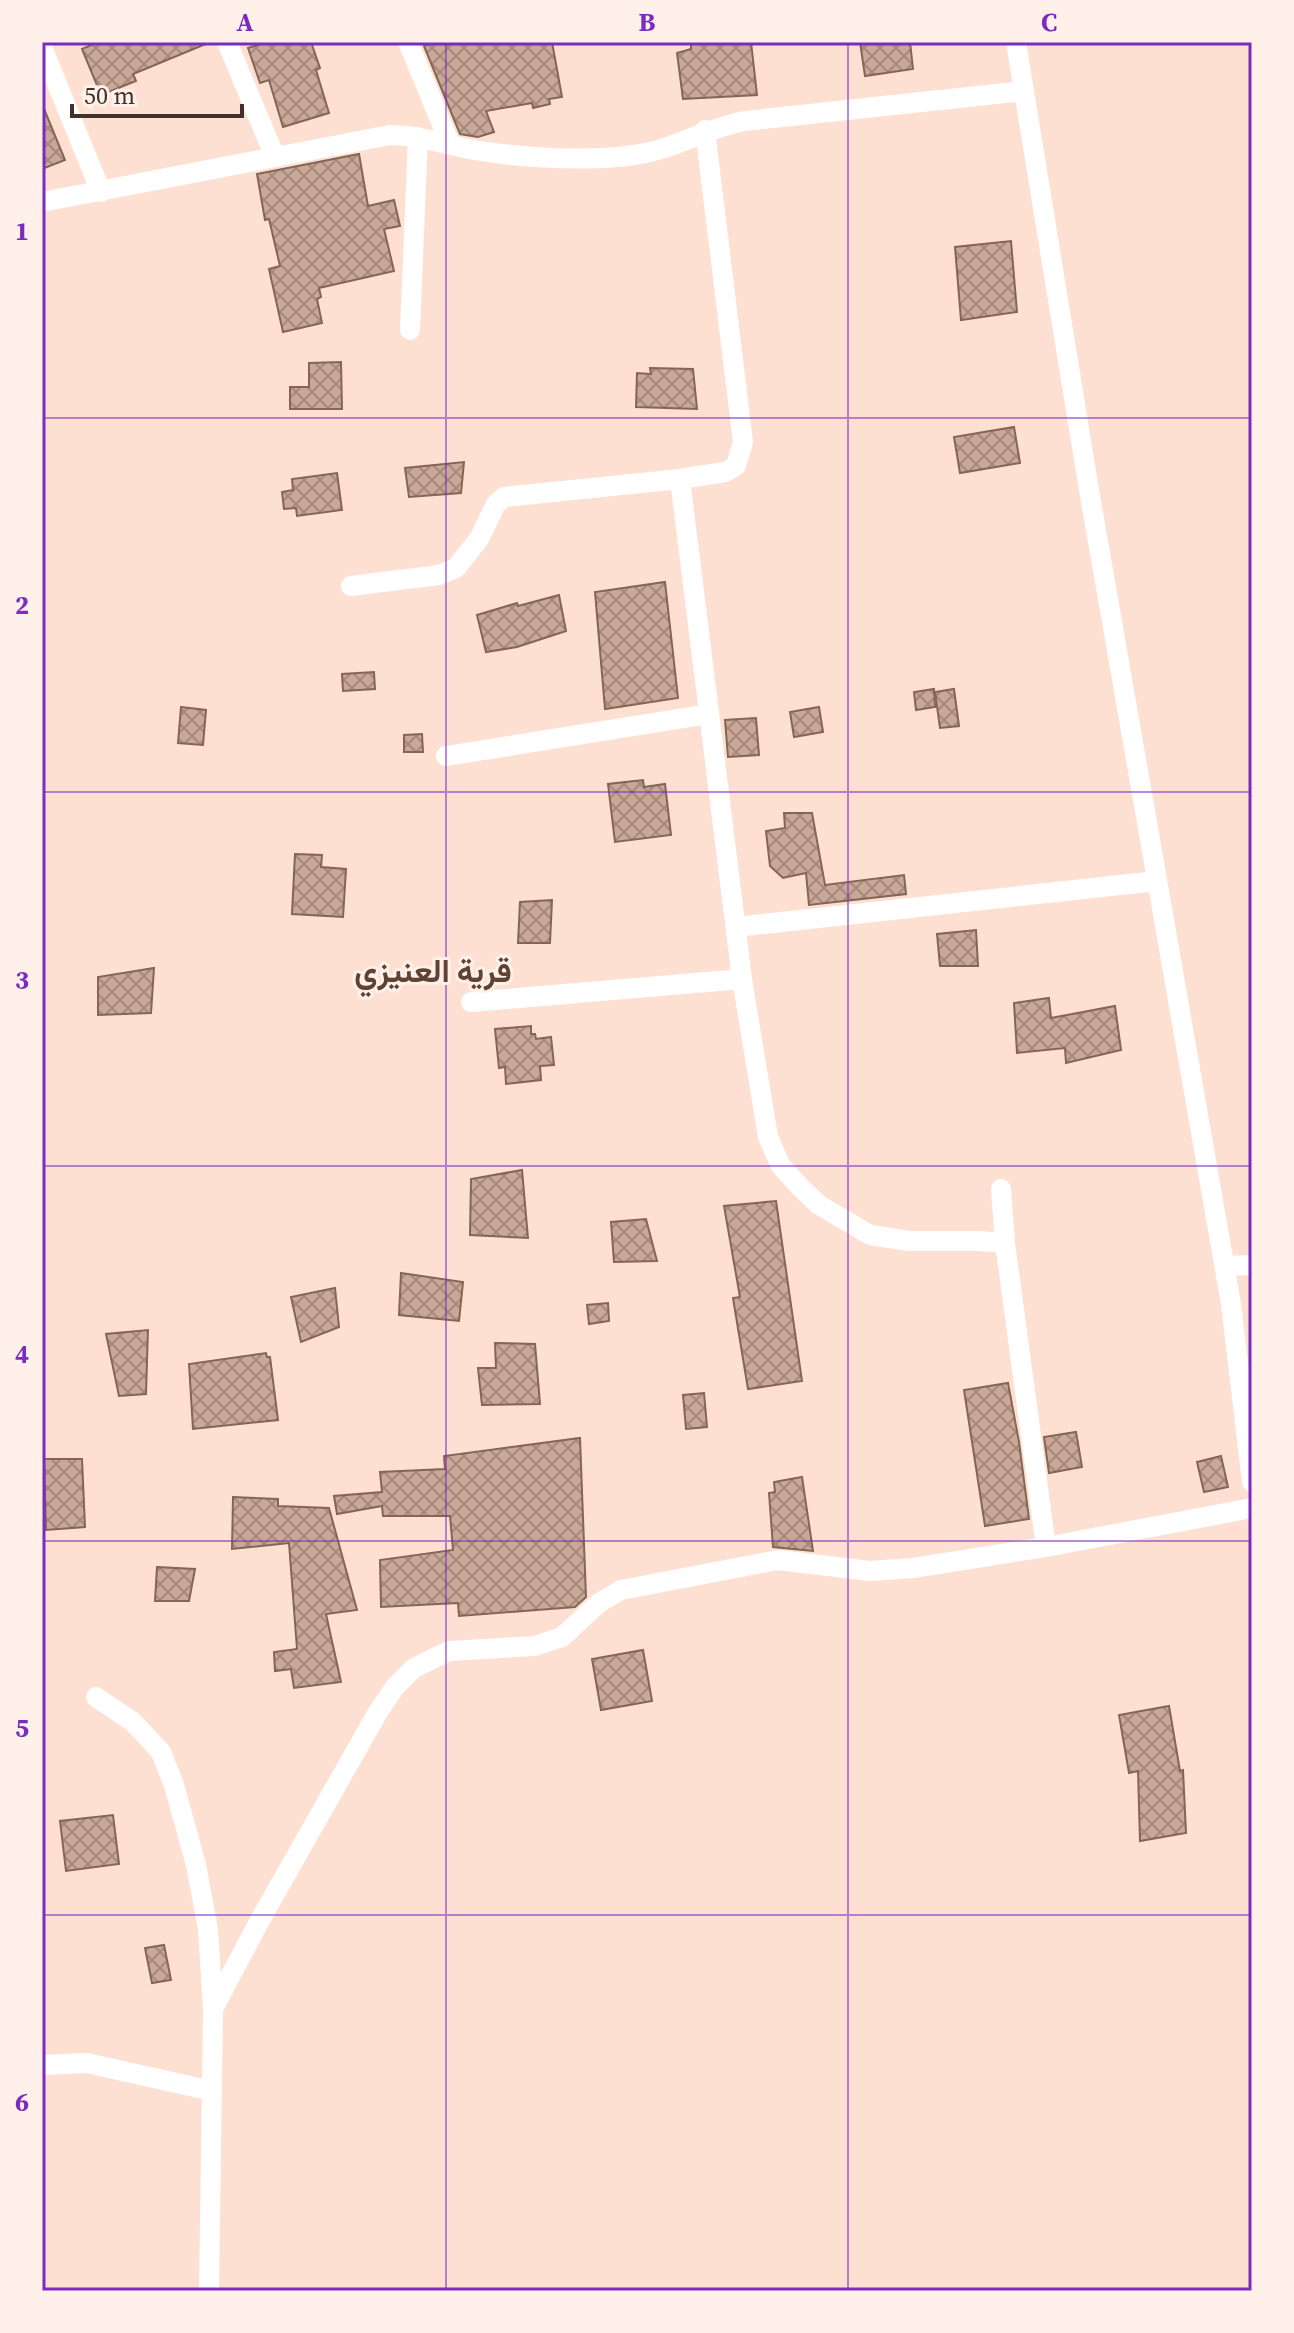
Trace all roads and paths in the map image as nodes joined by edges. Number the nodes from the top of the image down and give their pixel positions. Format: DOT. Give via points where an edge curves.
graph roads {
  1 [pos="227,42"];
  2 [pos="408,42"];
  3 [pos="1016,42"];
  4 [pos="42,47"];
  5 [pos="1024,91"];
  6 [pos="705,130"];
  7 [pos="418,137"];
  8 [pos="450,144"];
  9 [pos="275,157"];
  10 [pos="101,192"];
  11 [pos="42,202"];
  12 [pos="410,330"];
  13 [pos="680,479"];
  14 [pos="351,586"];
  15 [pos="709,714"];
  16 [pos="446,756"];
  17 [pos="1157,881"];
  18 [pos="736,927"];
  19 [pos="742,979"];
  20 [pos="471,1002"];
  21 [pos="1001,1189"];
  22 [pos="1005,1243"];
  23 [pos="1252,1265"];
  24 [pos="1225,1266"];
  25 [pos="1252,1482"];
  26 [pos="1252,1508"];
  27 [pos="1046,1547"];
  28 [pos="96,1697"];
  29 [pos="213,2009"];
  30 [pos="42,2065"];
  31 [pos="212,2091"];
  32 [pos="209,2291"];
  1 -- 9 [label="street"];
  2 -- 8 [label="street"];
  3 -- 5 [label="street"];
  4 -- 10 [label="street"];
  5 -- 6 [label="street" via="745,121"];
  5 -- 17 [label="street"];
  6 -- 8 [label="street" via="668,148 633,155 514,155"];
  6 -- 13 [label="street" via="743,442 736,466"];
  7 -- 8 [label="street"];
  7 -- 9 [label="street" via="390,135"];
  7 -- 12 [label="street"];
  9 -- 10 [label="street"];
  10 -- 11 [label="street"];
  13 -- 14 [label="street" via="504,497 456,568 439,575"];
  13 -- 15 [label="street"];
  15 -- 16 [label="street"];
  15 -- 18 [label="street"];
  17 -- 18 [label="street"];
  17 -- 24 [label="street"];
  18 -- 19 [label="street"];
  19 -- 20 [label="street"];
  19 -- 22 [label="street" via="768,1137 781,1166 800,1187 819,1205 870,1235"];
  21 -- 22 [label="street"];
  22 -- 27 [label="street"];
  23 -- 24 [label="street"];
  24 -- 25 [label="street"];
  26 -- 27 [label="street"];
  27 -- 29 [label="street" via="870,1571 778,1560 653,1582 621,1590 599,1603 562,1637 535,1646 449,1651 414,1668 378,1712"];
  28 -- 29 [label="street" via="150,1738 174,1785 208,1929"];
  29 -- 31 [label="street"];
  30 -- 31 [label="street" via="87,2063"];
  31 -- 32 [label="street"];
}
